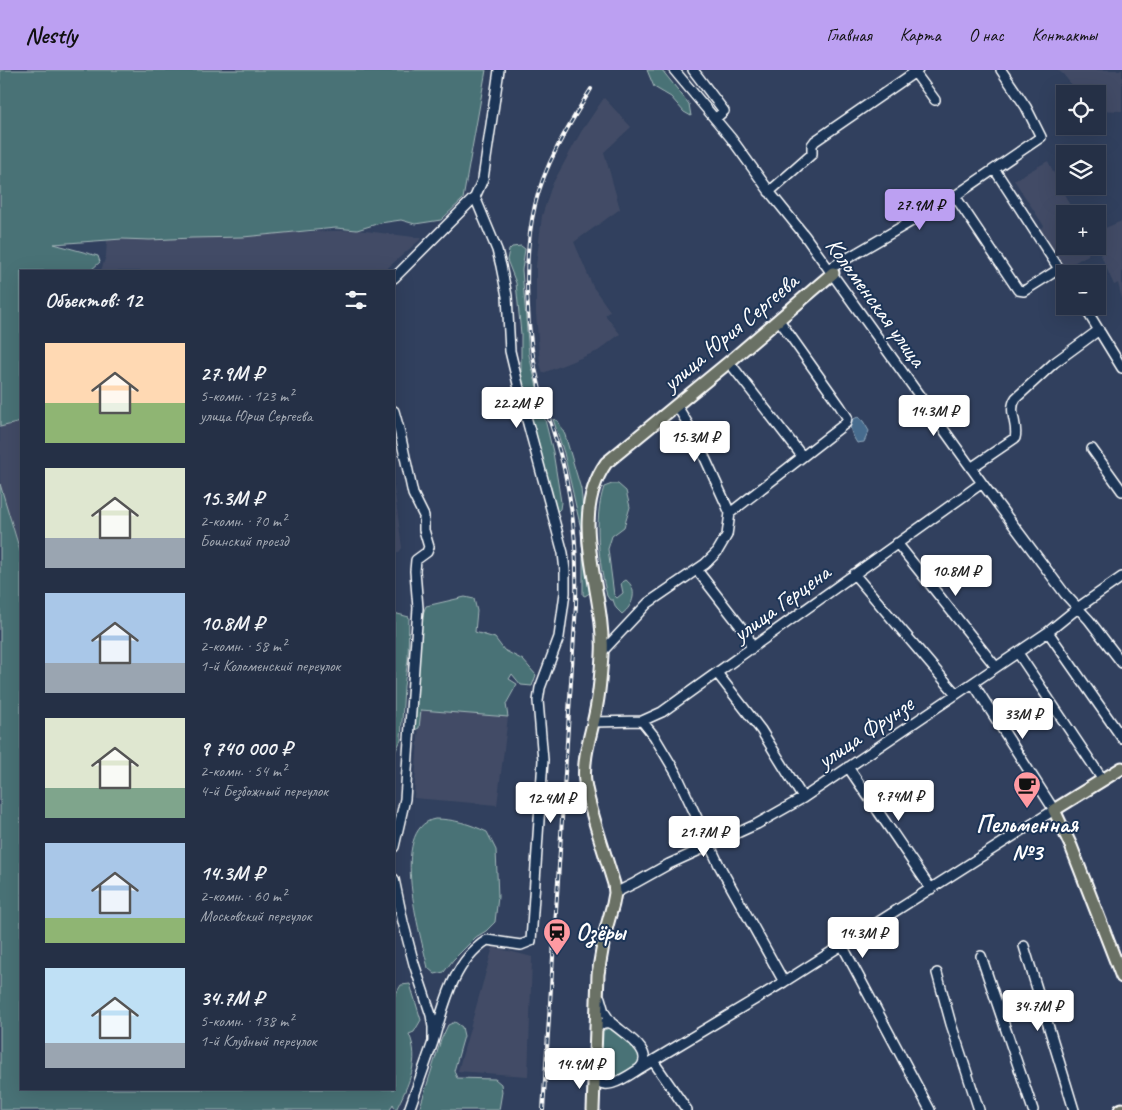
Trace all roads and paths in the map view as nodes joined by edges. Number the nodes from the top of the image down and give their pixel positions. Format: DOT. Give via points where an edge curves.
graph roads {
  1 [pos="499,70"];
  2 [pos="674,70"];
  3 [pos="693,70"];
  4 [pos="1001,70"];
  5 [pos="915,71"];
  6 [pos="935,100"];
  7 [pos="715,119"];
  8 [pos="995,170"];
  9 [pos="769,192"];
  10 [pos="955,196"];
  11 [pos="475,197"];
  12 [pos="1057,265"];
  13 [pos="831,271"];
  14 [pos="1056,271"];
  15 [pos="395,277"];
  16 [pos="1090,315"];
  17 [pos="779,320"];
  18 [pos="1099,330"];
  19 [pos="729,362"];
  20 [pos="1122,368"];
  21 [pos="677,406"];
  22 [pos="395,415"];
  23 [pos="1092,449"];
  24 [pos="802,456"];
  25 [pos="971,468"];
  26 [pos="982,483"];
  27 [pos="1122,490"];
  28 [pos="730,512"];
  29 [pos="897,543"];
  30 [pos="697,570"];
  31 [pos="854,574"];
  32 [pos="1122,577"];
  33 [pos="1079,607"];
  34 [pos="1048,632"];
  35 [pos="751,649"];
  36 [pos="602,652"];
  37 [pos="1018,653"];
  38 [pos="1122,663"];
  39 [pos="996,667"];
  40 [pos="717,673"];
  41 [pos="972,683"];
  42 [pos="956,694"];
  43 [pos="642,721"];
  44 [pos="592,722"];
  45 [pos="1122,738"];
  46 [pos="848,767"];
  47 [pos="1122,768"];
  48 [pos="1103,780"];
  49 [pos="804,798"];
  50 [pos="1054,810"];
  51 [pos="395,842"];
  52 [pos="711,845"];
  53 [pos="395,883"];
  54 [pos="931,889"];
  55 [pos="615,893"];
  56 [pos="842,945"];
  57 [pos="1024,946"];
  58 [pos="982,956"];
  59 [pos="937,973"];
  60 [pos="1122,977"];
  61 [pos="784,982"];
  62 [pos="597,988"];
  63 [pos="612,1024"];
  64 [pos="596,1030"];
  65 [pos="432,1042"];
  66 [pos="641,1048"];
  67 [pos="663,1055"];
  68 [pos="653,1061"];
  69 [pos="639,1069"];
  70 [pos="593,1070"];
  71 [pos="410,1110"];
  72 [pos="593,1110"];
  73 [pos="687,1110"];
  74 [pos="930,1110"];
  75 [pos="979,1110"];
  76 [pos="1033,1110"];
  77 [pos="1074,1110"];
  1 -- 11 [label="street" via="483,179"];
  2 -- 7 [label="street, Коломенская улица"];
  3 -- 7 [label="street" via="724,111"];
  4 -- 8 [label="street, улица Юрия Сергеева" via="1026,107 1041,138"];
  5 -- 6 [label="street"];
  5 -- 9 [label="street" via="815,141 812,154"];
  7 -- 9 [label="street, Коломенская улица"];
  8 -- 10 [label="street, улица Юрия Сергеева"];
  8 -- 12 [label="street"];
  9 -- 13 [label="street, Коломенская улица"];
  10 -- 13 [label="street, улица Юрия Сергеева"];
  10 -- 14 [label="street" via="1018,290 1024,291"];
  11 -- 15 [label="street"];
  11 -- 65 [label="street" via="501,266 507,296 510,351 563,553 565,593 559,637 538,701 543,760 531,941 521,945 487,940 477,946 454,981"];
  13 -- 17 [label="main road, улица Юрия Сергеева"];
  13 -- 25 [label="street, Коломенская улица"];
  16 -- 18 [label="street"];
  17 -- 19 [label="main road, улица Юрия Сергеева"];
  17 -- 24 [label="street" via="847,417 846,423"];
  18 -- 20 [label="street"];
  18 -- 25 [label="street" via="1054,363 1016,398 1012,403 1015,438"];
  19 -- 21 [label="main road, улица Юрия Сергеева"];
  19 -- 24 [label="street"];
  21 -- 28 [label="street" via="698,441"];
  21 -- 36 [label="main road, улица Юрия Сергеева" via="606,463 591,495 588,542 600,613"];
  22 -- 51 [label="street" via="413,494 424,516 429,547 416,560 414,570 418,608 404,799"];
  23 -- 27 [label="street"];
  24 -- 28 [label="street"];
  25 -- 26 [label="street, Коломенская улица"];
  26 -- 29 [label="street, улица Герцена"];
  26 -- 33 [label="street, Коломенская улица" via="1065,594"];
  28 -- 30 [label="street" via="724,544"];
  29 -- 31 [label="street, улица Герцена"];
  29 -- 39 [label="street"];
  30 -- 35 [label="street" via="748,636"];
  30 -- 36 [label="street" via="648,602"];
  31 -- 35 [label="street, улица Герцена"];
  31 -- 42 [label="street"];
  32 -- 33 [label="street, улица Фрунзе"];
  33 -- 34 [label="street, улица Фрунзе"];
  33 -- 38 [label="street, Коломенская улица"];
  34 -- 37 [label="street, улица Фрунзе"];
  34 -- 45 [label="street"];
  35 -- 40 [label="street, улица Герцена"];
  36 -- 44 [label="main road, улица Юрия Сергеева" via="597,705"];
  37 -- 39 [label="street, улица Фрунзе"];
  37 -- 48 [label="street"];
  39 -- 41 [label="street, улица Фрунзе"];
  40 -- 43 [label="street, улица Герцена" via="662,712"];
  40 -- 49 [label="street" via="761,730"];
  41 -- 42 [label="street, улица Фрунзе"];
  41 -- 50 [label="street"];
  42 -- 46 [label="street, улица Фрунзе"];
  43 -- 44 [label="street, улица Герцена"];
  43 -- 52 [label="street" via="676,774"];
  44 -- 55 [label="main road, улица Юрия Сергеева" via="585,756 585,783"];
  46 -- 49 [label="street, улица Фрунзе"];
  46 -- 54 [label="street"];
  47 -- 48 [label="main road"];
  48 -- 50 [label="main road"];
  49 -- 52 [label="street, улица Фрунзе"];
  50 -- 54 [label="street"];
  50 -- 60 [label="main road"];
  52 -- 55 [label="street, улица Фрунзе"];
  52 -- 61 [label="street"];
  53 -- 65 [label="street" via="414,964 431,1015"];
  54 -- 56 [label="street"];
  55 -- 62 [label="main road, улица Юрия Сергеева"];
  56 -- 61 [label="street"];
  56 -- 74 [label="street"];
  57 -- 77 [label="street"];
  58 -- 76 [label="street"];
  59 -- 75 [label="street"];
  61 -- 67 [label="street"];
  62 -- 63 [label="street" via="604,1012"];
  62 -- 64 [label="main road, улица Юрия Сергеева"];
  63 -- 64 [label="street" via="601,1024"];
  63 -- 66 [label="street"];
  64 -- 70 [label="main road"];
  65 -- 71 [label="street"];
  66 -- 67 [label="street" via="652,1056"];
  66 -- 69 [label="street" via="645,1059"];
  67 -- 68 [label="street"];
  68 -- 69 [label="street"];
  68 -- 73 [label="street"];
  69 -- 70 [label="street" via="610,1084 597,1080"];
  70 -- 72 [label="main road"];
}
